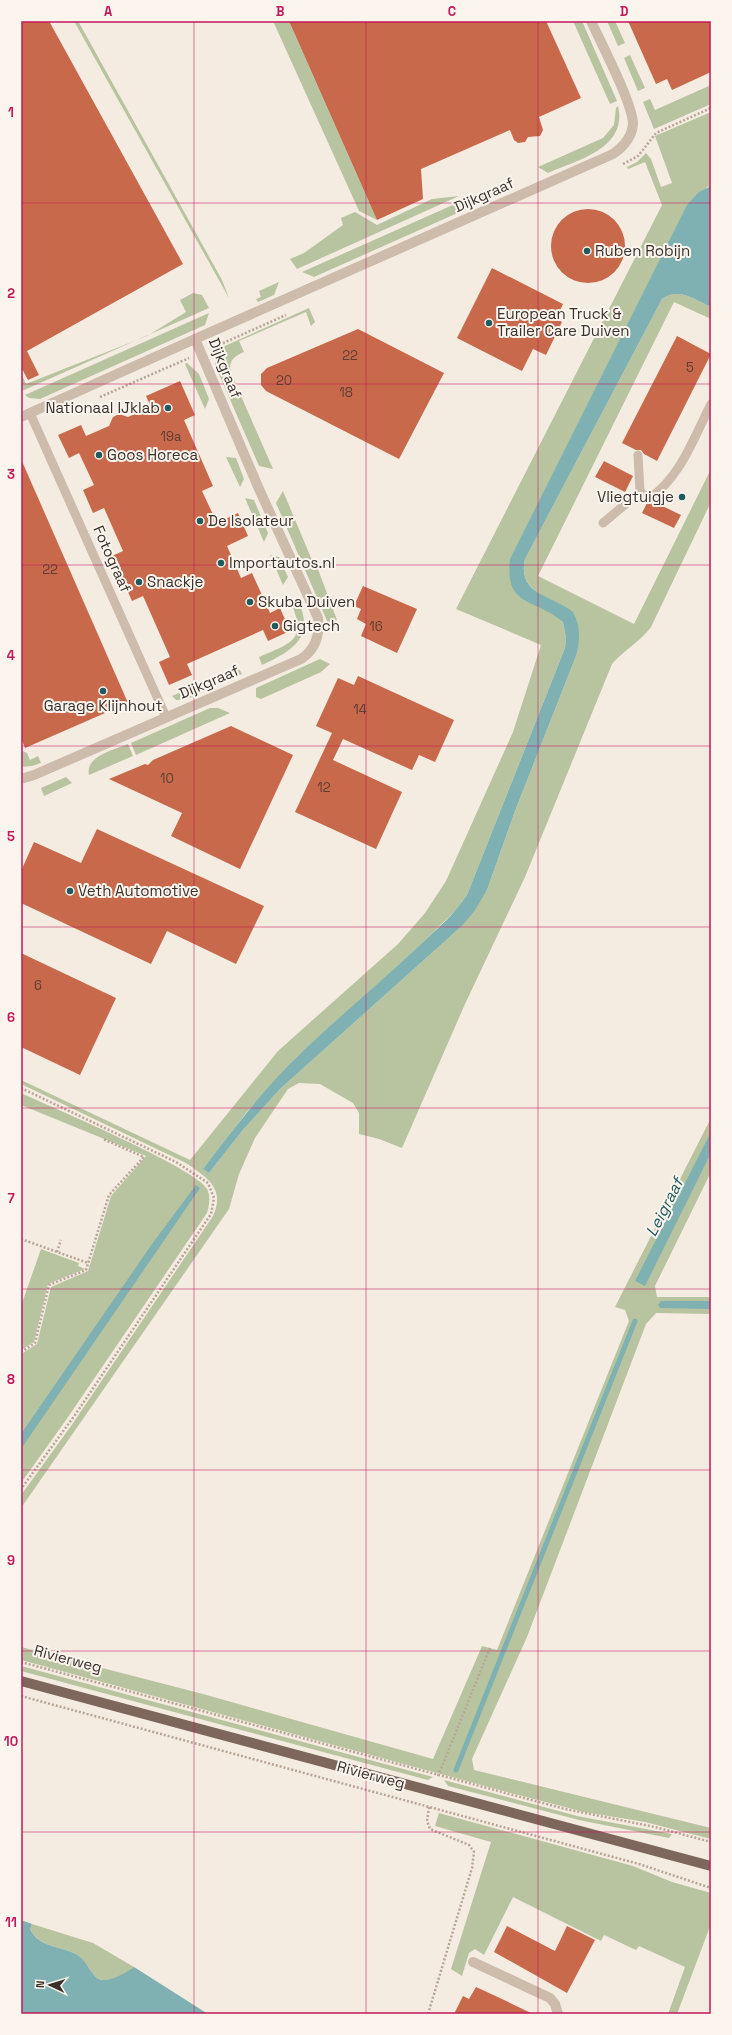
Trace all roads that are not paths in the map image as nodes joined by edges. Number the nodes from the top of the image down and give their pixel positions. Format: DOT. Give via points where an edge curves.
graph roads {
  1 [pos="591,21"];
  2 [pos="195,339"];
  3 [pos="711,404"];
  4 [pos="26,414"];
  5 [pos="638,455"];
  6 [pos="640,492"];
  7 [pos="603,523"];
  8 [pos="166,717"];
  9 [pos="21,779"];
  10 [pos="21,1681"];
  11 [pos="711,1866"];
  12 [pos="473,1962"];
  13 [pos="558,2014"];
  1 -- 2 [label="street, Dijkgraaf" via="631,114 632,132 627,141 613,154"];
  2 -- 4 [label="street, Fotograaf"];
  2 -- 8 [label="street, Dijkgraaf" via="318,618 319,629 314,647 301,659"];
  3 -- 6 [label="lane" via="672,479 661,491 649,498"];
  4 -- 8 [label="lane, Fotograaf"];
  5 -- 6 [label="lane"];
  6 -- 7 [label="lane"];
  8 -- 9 [label="street, Dijkgraaf"];
  10 -- 11 [label="main road, Rivierweg"];
  12 -- 13 [label="street" via="550,1998"];
}
